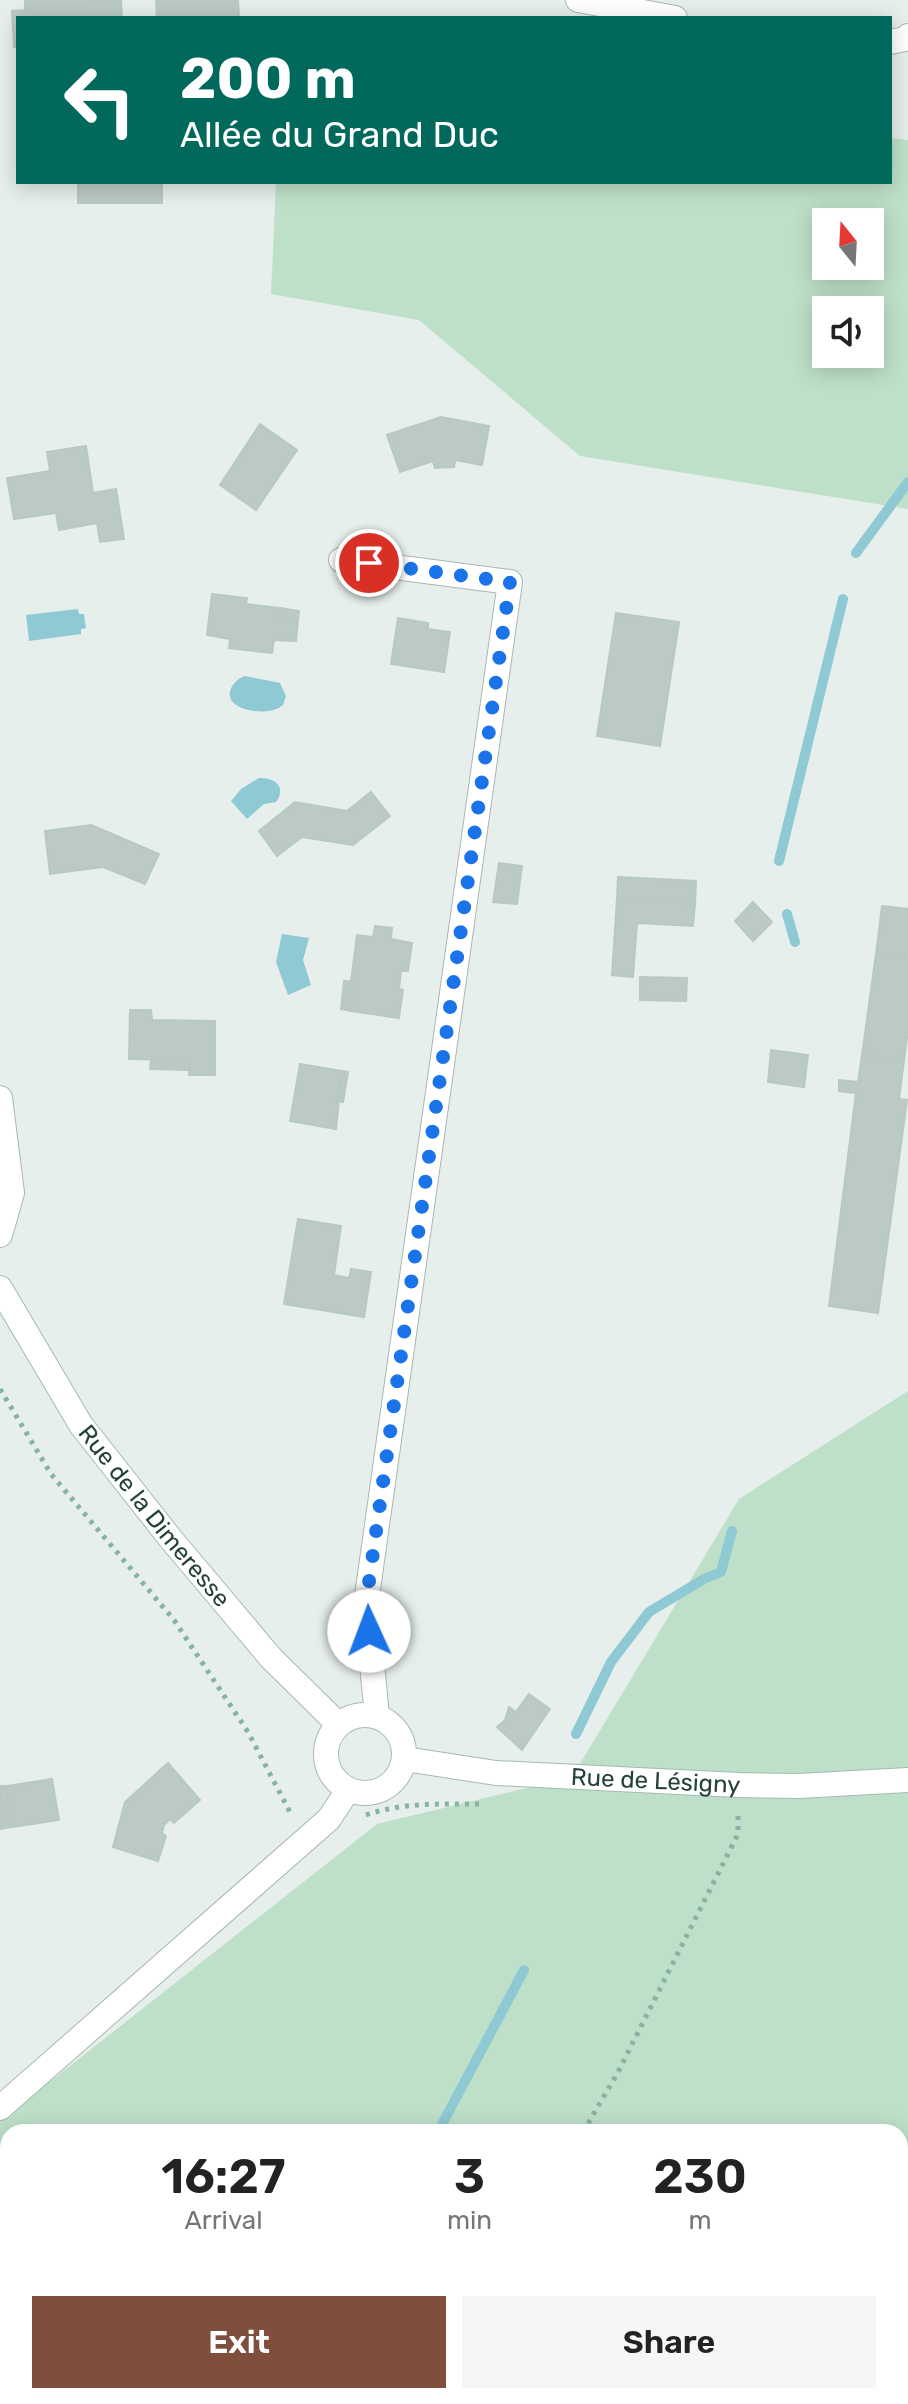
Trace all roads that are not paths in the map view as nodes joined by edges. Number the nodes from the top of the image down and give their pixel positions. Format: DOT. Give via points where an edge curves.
graph roads {
  1 [pos="578,0"];
  2 [pos="664,16"];
  3 [pos="341,560"];
  4 [pos="0,1098"];
  5 [pos="0,1235"];
  6 [pos="0,1288"];
  7 [pos="377,1716"];
  8 [pos="338,1724"];
  9 [pos="405,1759"];
  10 [pos="908,1780"];
  11 [pos="348,1790"];
  12 [pos="0,2108"];
  1 -- 2 [label="street"];
  3 -- 7 [label="street" via="510,582 366,1603"];
  4 -- 5 [label="street" via="12,1193"];
  6 -- 8 [label="street, Rue de la Dimeresse" via="89,1436 271,1658"];
  7 -- 8 [label="street" via="356,1714"];
  7 -- 9 [label="street" via="399,1733"];
  8 -- 11 [label="street" via="325,1747 329,1772"];
  9 -- 10 [label="street, Rue de Lésigny" via="496,1773 738,1785"];
  9 -- 11 [label="street" via="398,1776 384,1789 366,1794"];
  11 -- 12 [label="street" via="329,1819"];
}
